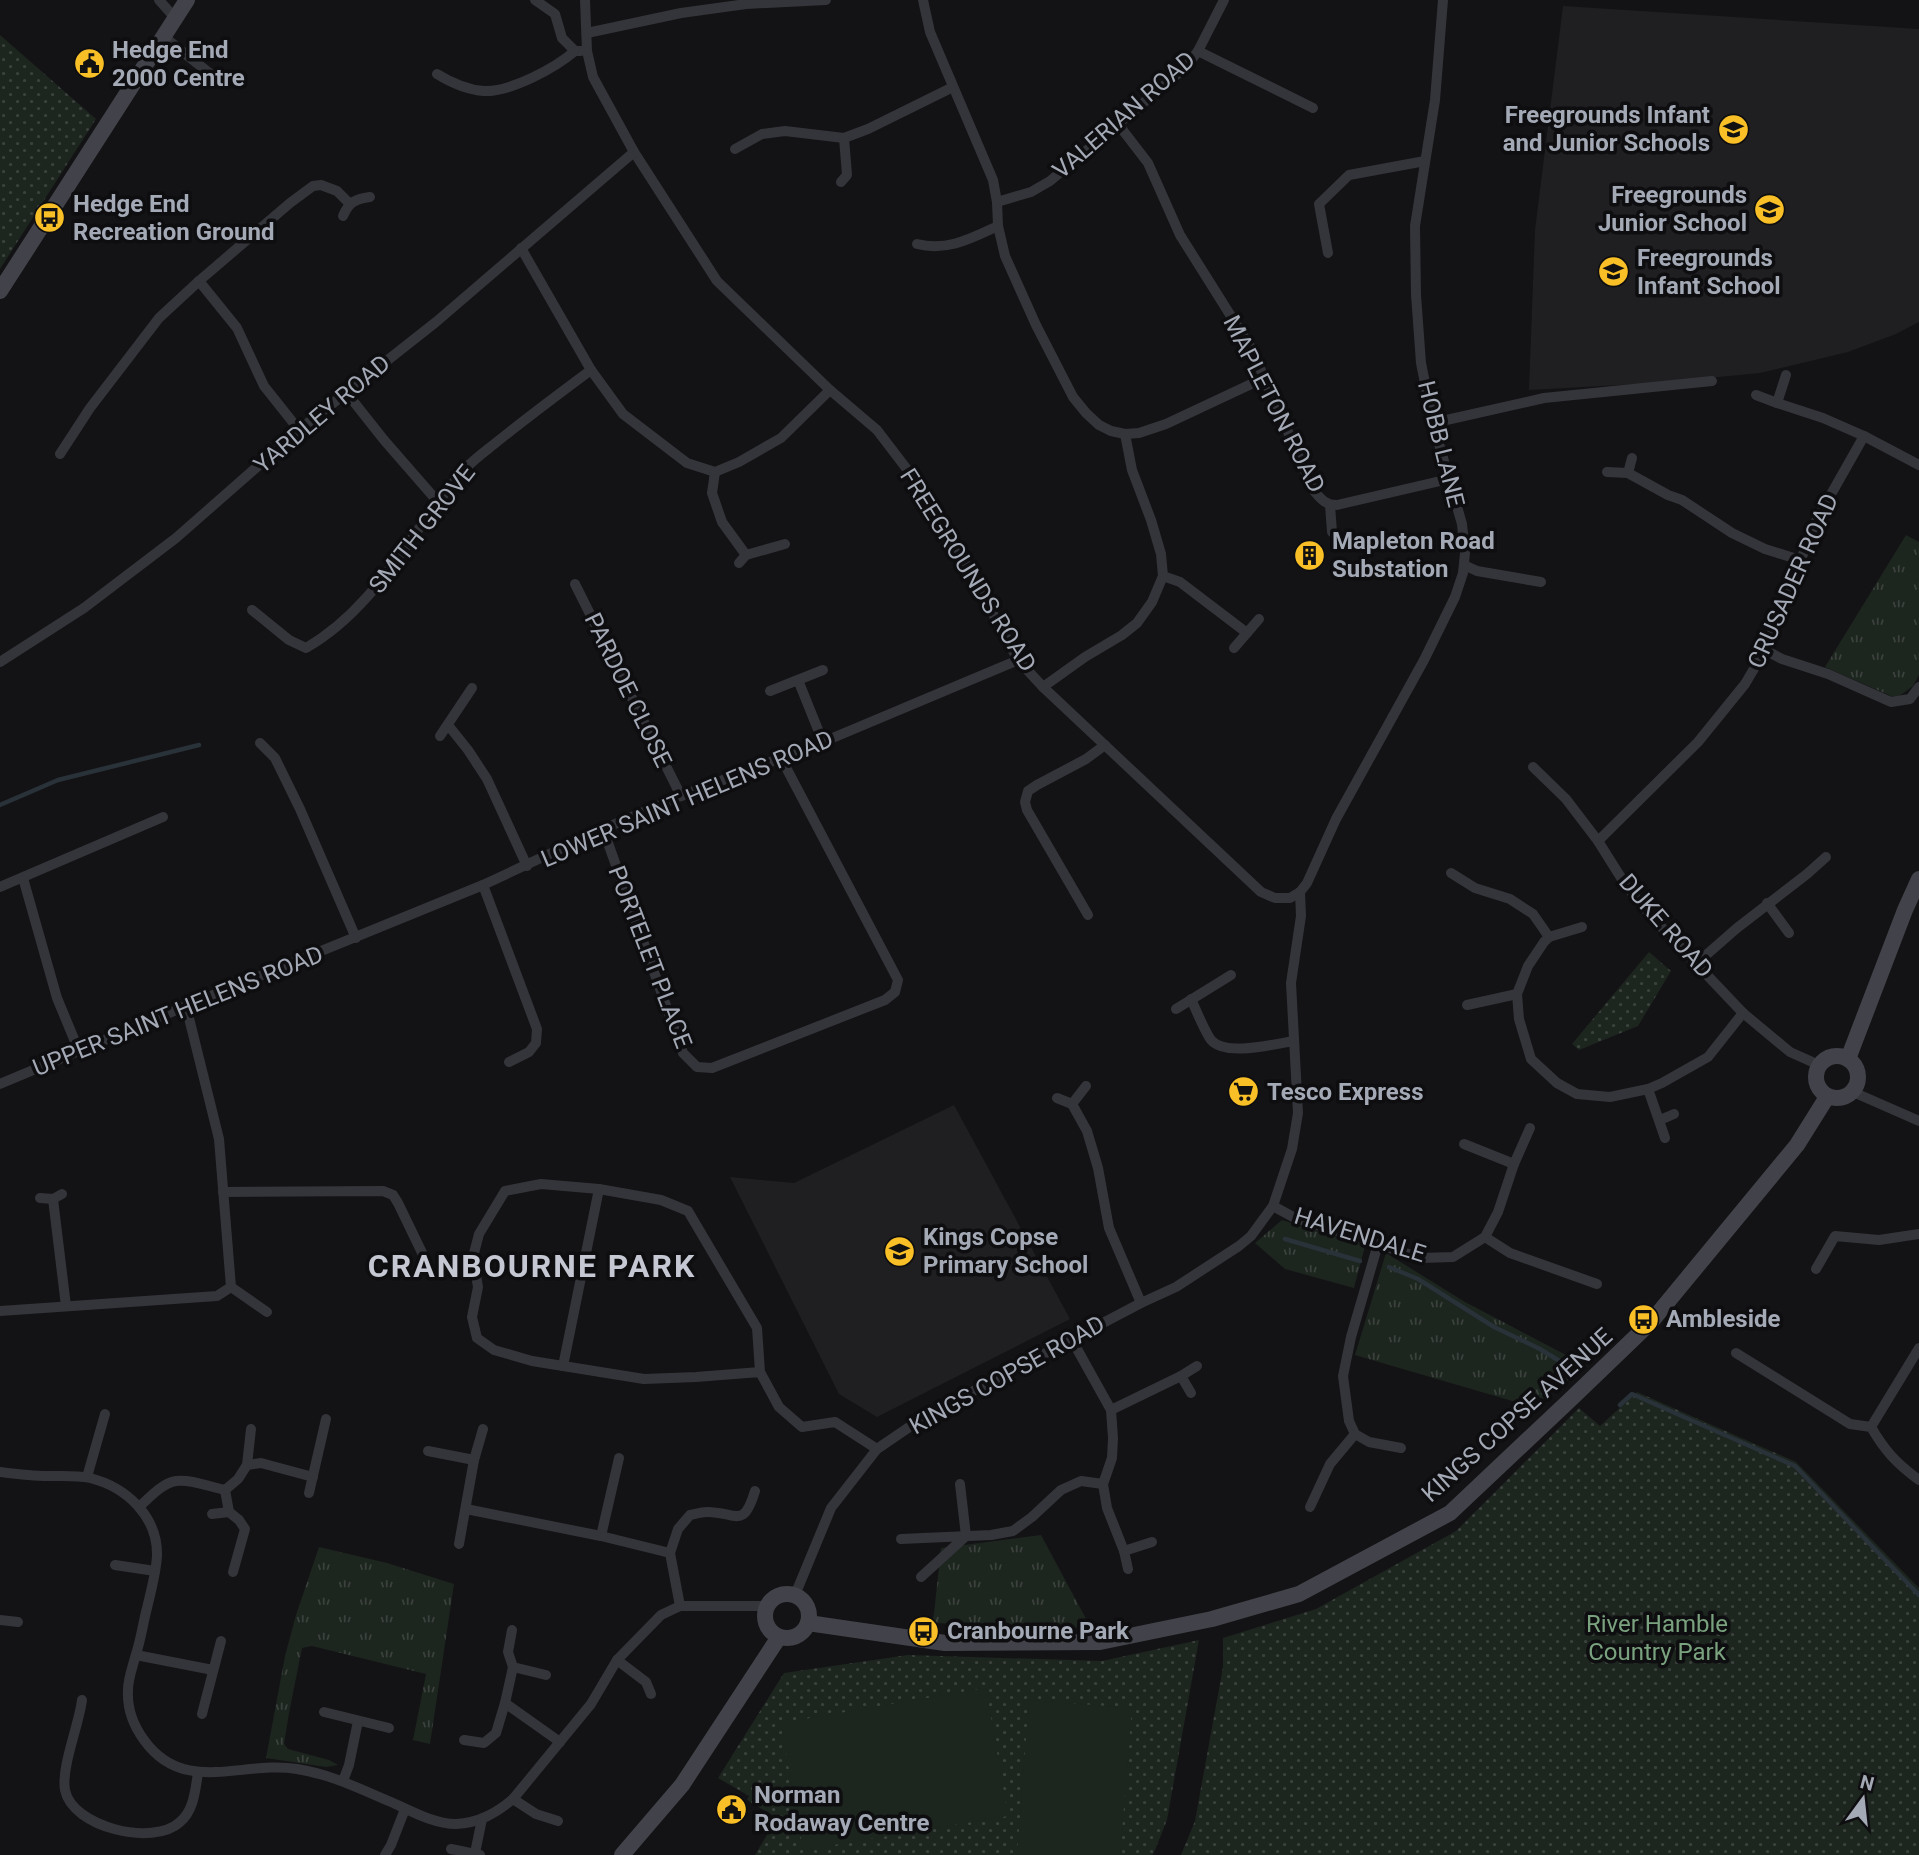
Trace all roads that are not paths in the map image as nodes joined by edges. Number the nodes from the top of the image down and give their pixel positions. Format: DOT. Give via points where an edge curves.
graph roads {
  1 [pos="159,0"];
  2 [pos="187,0"];
  3 [pos="535,0"];
  4 [pos="585,0"];
  5 [pos="826,0"];
  6 [pos="923,0"];
  7 [pos="1224,0"];
  8 [pos="1443,0"];
  9 [pos="746,2"];
  10 [pos="175,18"];
  11 [pos="587,33"];
  12 [pos="163,36"];
  13 [pos="575,51"];
  14 [pos="587,51"];
  15 [pos="1198,51"];
  16 [pos="213,76"];
  17 [pos="441,80"];
  18 [pos="953,87"];
  19 [pos="1313,108"];
  20 [pos="1118,124"];
  21 [pos="844,138"];
  22 [pos="735,149"];
  23 [pos="634,152"];
  24 [pos="1425,161"];
  25 [pos="841,182"];
  26 [pos="370,197"];
  27 [pos="997,202"];
  28 [pos="349,203"];
  29 [pos="343,216"];
  30 [pos="998,226"];
  31 [pos="917,244"];
  32 [pos="521,248"];
  33 [pos="930,248"];
  34 [pos="1328,253"];
  35 [pos="927,261"];
  36 [pos="200,281"];
  37 [pos="0,291"];
  38 [pos="591,370"];
  39 [pos="1786,375"];
  40 [pos="1264,378"];
  41 [pos="1712,382"];
  42 [pos="830,390"];
  43 [pos="346,392"];
  44 [pos="1756,395"];
  45 [pos="82,397"];
  46 [pos="1777,403"];
  47 [pos="90,408"];
  48 [pos="1433,423"];
  49 [pos="299,430"];
  50 [pos="1125,434"];
  51 [pos="1864,436"];
  52 [pos="60,454"];
  53 [pos="1632,458"];
  54 [pos="1919,465"];
  55 [pos="715,472"];
  56 [pos="1607,472"];
  57 [pos="1628,473"];
  58 [pos="1449,479"];
  59 [pos="438,502"];
  60 [pos="1330,505"];
  61 [pos="1332,532"];
  62 [pos="785,544"];
  63 [pos="1800,560"];
  64 [pos="1464,565"];
  65 [pos="1163,576"];
  66 [pos="1541,582"];
  67 [pos="575,584"];
  68 [pos="252,610"];
  69 [pos="1259,619"];
  70 [pos="1247,633"];
  71 [pos="1234,648"];
  72 [pos="1765,650"];
  73 [pos="1018,660"];
  74 [pos="0,662"];
  75 [pos="823,670"];
  76 [pos="798,680"];
  77 [pos="1043,687"];
  78 [pos="1919,687"];
  79 [pos="472,688"];
  80 [pos="770,691"];
  81 [pos="448,725"];
  82 [pos="440,736"];
  83 [pos="822,742"];
  84 [pos="261,743"];
  85 [pos="1105,745"];
  86 [pos="781,758"];
  87 [pos="1532,767"];
  88 [pos="681,796"];
  89 [pos="163,817"];
  90 [pos="603,829"];
  91 [pos="1598,841"];
  92 [pos="1826,857"];
  93 [pos="527,866"];
  94 [pos="1451,873"];
  95 [pos="23,877"];
  96 [pos="1919,879"];
  97 [pos="483,886"];
  98 [pos="0,887"];
  99 [pos="1300,892"];
  100 [pos="1767,903"];
  101 [pos="1083,911"];
  102 [pos="1582,927"];
  103 [pos="1789,933"];
  104 [pos="1549,937"];
  105 [pos="356,938"];
  106 [pos="1697,963"];
  107 [pos="1231,975"];
  108 [pos="1517,994"];
  109 [pos="1191,999"];
  110 [pos="1467,1005"];
  111 [pos="186,1006"];
  112 [pos="1176,1009"];
  113 [pos="1743,1013"];
  114 [pos="1294,1041"];
  115 [pos="79,1051"];
  116 [pos="1848,1059"];
  117 [pos="509,1062"];
  118 [pos="1819,1065"];
  119 [pos="0,1084"];
  120 [pos="1086,1086"];
  121 [pos="1648,1089"];
  122 [pos="1853,1092"];
  123 [pos="1827,1097"];
  124 [pos="1057,1098"];
  125 [pos="1072,1104"];
  126 [pos="1674,1114"];
  127 [pos="1660,1120"];
  128 [pos="1919,1121"];
  129 [pos="1530,1128"];
  130 [pos="1665,1138"];
  131 [pos="1464,1144"];
  132 [pos="1514,1164"];
  133 [pos="599,1189"];
  134 [pos="223,1192"];
  135 [pos="40,1198"];
  136 [pos="1273,1206"];
  137 [pos="1919,1234"];
  138 [pos="1485,1237"];
  139 [pos="1378,1244"];
  140 [pos="426,1261"];
  141 [pos="1816,1269"];
  142 [pos="1597,1284"];
  143 [pos="231,1287"];
  144 [pos="1141,1303"];
  145 [pos="66,1307"];
  146 [pos="0,1311"];
  147 [pos="267,1312"];
  148 [pos="1072,1340"];
  149 [pos="1917,1351"];
  150 [pos="1736,1353"];
  151 [pos="563,1366"];
  152 [pos="1197,1366"];
  153 [pos="760,1372"];
  154 [pos="1181,1376"];
  155 [pos="1191,1394"];
  156 [pos="1111,1410"];
  157 [pos="105,1414"];
  158 [pos="326,1419"];
  159 [pos="1871,1426"];
  160 [pos="251,1429"];
  161 [pos="482,1429"];
  162 [pos="1355,1434"];
  163 [pos="1396,1445"];
  164 [pos="877,1449"];
  165 [pos="428,1451"];
  166 [pos="620,1458"];
  167 [pos="474,1460"];
  168 [pos="247,1465"];
  169 [pos="0,1472"];
  170 [pos="88,1477"];
  171 [pos="313,1477"];
  172 [pos="1919,1480"];
  173 [pos="960,1484"];
  174 [pos="1103,1484"];
  175 [pos="225,1490"];
  176 [pos="755,1491"];
  177 [pos="309,1493"];
  178 [pos="1315,1493"];
  179 [pos="1326,1498"];
  180 [pos="139,1507"];
  181 [pos="1310,1507"];
  182 [pos="466,1509"];
  183 [pos="229,1512"];
  184 [pos="212,1514"];
  185 [pos="601,1536"];
  186 [pos="966,1536"];
  187 [pos="901,1539"];
  188 [pos="1152,1542"];
  189 [pos="459,1544"];
  190 [pos="1124,1551"];
  191 [pos="670,1553"];
  192 [pos="115,1565"];
  193 [pos="1128,1569"];
  194 [pos="155,1571"];
  195 [pos="233,1572"];
  196 [pos="921,1577"];
  197 [pos="795,1595"];
  198 [pos="680,1606"];
  199 [pos="767,1606"];
  200 [pos="0,1620"];
  201 [pos="18,1622"];
  202 [pos="808,1623"];
  203 [pos="512,1630"];
  204 [pos="779,1637"];
  205 [pos="220,1640"];
  206 [pos="136,1655"];
  207 [pos="617,1660"];
  208 [pos="513,1667"];
  209 [pos="213,1670"];
  210 [pos="546,1675"];
  211 [pos="646,1682"];
  212 [pos="659,1682"];
  213 [pos="650,1694"];
  214 [pos="82,1700"];
  215 [pos="505,1703"];
  216 [pos="324,1712"];
  217 [pos="202,1714"];
  218 [pos="80,1719"];
  219 [pos="358,1721"];
  220 [pos="92,1723"];
  221 [pos="389,1728"];
  222 [pos="464,1740"];
  223 [pos="560,1742"];
  224 [pos="198,1773"];
  225 [pos="343,1781"];
  226 [pos="513,1799"];
  227 [pos="405,1809"];
  228 [pos="482,1819"];
  229 [pos="558,1821"];
  230 [pos="452,1849"];
  231 [pos="478,1854"];
  232 [pos="385,1855"];
  233 [pos="622,1855"];
  1 -- 10 [label="street"];
  2 -- 10 [label="street"];
  3 -- 13 [label="street" via="555,15 562,38"];
  4 -- 11 [label="street, FREEGROUNDS ROAD"];
  5 -- 9 [label="street"];
  6 -- 18 [label="street" via="930,32"];
  7 -- 15 [label="street, VALERIAN ROAD"];
  8 -- 24 [label="street, HOBB LANE"];
  9 -- 11 [label="street"];
  10 -- 12 [label="street"];
  11 -- 14 [label="street, FREEGROUNDS ROAD"];
  12 -- 16 [label="street"];
  12 -- 37 [label="street"];
  13 -- 14 [label="street"];
  13 -- 17 [label="street" via="547,72 507,87 486,91"];
  14 -- 23 [label="street, FREEGROUNDS ROAD" via="593,77"];
  15 -- 19 [label="street"];
  15 -- 20 [label="street, VALERIAN ROAD" via="1186,67"];
  18 -- 21 [label="street"];
  18 -- 27 [label="street" via="993,180"];
  20 -- 27 [label="street, VALERIAN ROAD" via="1050,181"];
  20 -- 40 [label="street, MAPLETON ROAD" via="1148,163 1180,235 1251,348"];
  21 -- 22 [label="street" via="785,131 762,134"];
  21 -- 25 [label="street" via="847,175"];
  23 -- 32 [label="street, YARDLEY ROAD"];
  23 -- 42 [label="street, FREEGROUNDS ROAD" via="717,281"];
  24 -- 34 [label="street" via="1349,175 1320,204"];
  24 -- 48 [label="street, HOBB LANE" via="1415,226 1416,295"];
  26 -- 28 [label="street"];
  27 -- 30 [label="street"];
  28 -- 29 [label="street"];
  28 -- 36 [label="street" via="321,180"];
  30 -- 33 [label="street" via="957,245"];
  30 -- 50 [label="street" via="1005,256 1035,325 1073,397 1099,425"];
  31 -- 33 [label="street"];
  32 -- 38 [label="street"];
  32 -- 43 [label="street, YARDLEY ROAD"];
  33 -- 35 [label="street"];
  36 -- 47 [label="street" via="159,318"];
  36 -- 49 [label="street" via="237,328 264,386"];
  38 -- 55 [label="street" via="623,414 687,463"];
  38 -- 59 [label="street, SMITH GROVE" via="467,467"];
  39 -- 46 [label="street"];
  40 -- 50 [label="street" via="1166,424"];
  40 -- 60 [label="street, MAPLETON ROAD" via="1314,491"];
  41 -- 48 [label="street" via="1544,398"];
  42 -- 55 [label="street" via="781,438"];
  42 -- 73 [label="street, FREEGROUNDS ROAD" via="877,430 932,502"];
  43 -- 49 [label="street, YARDLEY ROAD"];
  43 -- 59 [label="street"];
  44 -- 46 [label="street"];
  45 -- 47 [label="street"];
  46 -- 51 [label="street"];
  47 -- 52 [label="street"];
  48 -- 58 [label="street, HOBB LANE"];
  49 -- 74 [label="street, YARDLEY ROAD" via="176,538 84,608"];
  50 -- 65 [label="street" via="1132,470 1161,554"];
  51 -- 54 [label="street"];
  51 -- 63 [label="street, CRUSADER ROAD" via="1817,519"];
  53 -- 57 [label="street"];
  55 -- 62 [label="street" via="712,494 743,559"];
  56 -- 57 [label="street"];
  57 -- 63 [label="street" via="1765,550"];
  58 -- 60 [label="street, MAPLETON ROAD"];
  58 -- 64 [label="street, HOBB LANE" via="1462,524"];
  59 -- 68 [label="street, SMITH GROVE" via="372,593 327,636 306,648"];
  60 -- 61 [label="street"];
  63 -- 72 [label="street, CRUSADER ROAD"];
  64 -- 66 [label="street"];
  64 -- 99 [label="street, HOBB LANE" via="1455,597 1424,660 1335,819"];
  65 -- 70 [label="street" via="1180,582"];
  65 -- 77 [label="street" via="1138,623"];
  67 -- 88 [label="street, PARDOE CLOSE"];
  69 -- 70 [label="street"];
  70 -- 71 [label="street"];
  72 -- 78 [label="street" via="1891,702 1910,699"];
  72 -- 91 [label="street, CRUSADER ROAD" via="1745,684 1698,742"];
  73 -- 77 [label="street, FREEGROUNDS ROAD"];
  73 -- 83 [label="street, LOWER SAINT HELENS ROAD"];
  75 -- 76 [label="street"];
  76 -- 80 [label="street"];
  76 -- 83 [label="street"];
  77 -- 85 [label="street, FREEGROUNDS ROAD"];
  79 -- 81 [label="street"];
  81 -- 82 [label="street"];
  81 -- 93 [label="street" via="487,779"];
  83 -- 86 [label="street, LOWER SAINT HELENS ROAD"];
  84 -- 105 [label="street" via="275,758 300,809"];
  85 -- 99 [label="street, FREEGROUNDS ROAD" via="1261,892 1281,899"];
  85 -- 101 [label="street" via="1028,791 1025,802"];
  86 -- 88 [label="street, LOWER SAINT HELENS ROAD"];
  86 -- 90 [label="street, PORTELET PLACE" via="898,980 895,992 885,1000 712,1068 697,1067 683,1053"];
  87 -- 91 [label="street, DUKE ROAD" via="1566,799"];
  88 -- 90 [label="street, LOWER SAINT HELENS ROAD"];
  89 -- 95 [label="street"];
  90 -- 93 [label="street, LOWER SAINT HELENS ROAD"];
  91 -- 106 [label="street, DUKE ROAD" via="1625,884"];
  92 -- 100 [label="street"];
  93 -- 97 [label="street, LOWER SAINT HELENS ROAD"];
  94 -- 104 [label="street" via="1533,914"];
  95 -- 98 [label="street"];
  95 -- 115 [label="street" via="57,998"];
  96 -- 116 [label="street"];
  97 -- 105 [label="street, LOWER SAINT HELENS ROAD"];
  97 -- 117 [label="street" via="537,1029 537,1043"];
  99 -- 114 [label="street, KINGS COPSE ROAD" via="1291,983"];
  100 -- 103 [label="street"];
  100 -- 106 [label="street"];
  102 -- 104 [label="street"];
  104 -- 108 [label="street" via="1528,966"];
  105 -- 111 [label="street, UPPER SAINT HELENS ROAD"];
  106 -- 113 [label="street, DUKE ROAD"];
  107 -- 109 [label="street"];
  108 -- 110 [label="street"];
  108 -- 121 [label="street" via="1531,1059 1557,1083 1577,1094 1610,1097"];
  109 -- 112 [label="street"];
  109 -- 114 [label="street" via="1212,1041 1224,1047"];
  111 -- 115 [label="street, UPPER SAINT HELENS ROAD"];
  111 -- 134 [label="street" via="219,1139"];
  113 -- 118 [label="street, DUKE ROAD" via="1790,1052"];
  113 -- 121 [label="street" via="1708,1058"];
  114 -- 136 [label="street, KINGS COPSE ROAD" via="1298,1113 1292,1149"];
  115 -- 119 [label="street, UPPER SAINT HELENS ROAD"];
  116 -- 118 [label="street" via="1831,1056"];
  116 -- 122 [label="street" via="1857,1071"];
  118 -- 123 [label="street" via="1815,1079"];
  120 -- 125 [label="street"];
  121 -- 127 [label="street"];
  122 -- 123 [label="street" via="1842,1098"];
  122 -- 128 [label="street"];
  123 -- 202 [label="street, KINGS COPSE AVENUE" via="1797,1146 1651,1322 1450,1513 1299,1594 1212,1619 1100,1642 946,1643"];
  124 -- 125 [label="street"];
  125 -- 144 [label="street" via="1087,1131 1109,1228"];
  126 -- 127 [label="street"];
  127 -- 130 [label="street"];
  129 -- 132 [label="street"];
  131 -- 132 [label="street"];
  132 -- 138 [label="street"];
  133 -- 151 [label="street"];
  133 -- 151 [label="street" via="541,1184 505,1191 479,1234 473,1257 478,1287 472,1317 477,1338 494,1350"];
  133 -- 153 [label="street" via="661,1200 688,1212 757,1328"];
  134 -- 140 [label="street" via="383,1191 398,1203"];
  134 -- 143 [label="street"];
  135 -- 145 [label="street" via="58,1196"];
  136 -- 139 [label="street, HAVENDALE" via="1295,1218"];
  136 -- 144 [label="street, KINGS COPSE ROAD" via="1239,1246 1176,1287"];
  137 -- 141 [label="street" via="1879,1240 1835,1236"];
  138 -- 139 [label="street, HAVENDALE" via="1453,1257 1421,1258"];
  138 -- 142 [label="street" via="1510,1253"];
  139 -- 162 [label="street" via="1343,1376"];
  143 -- 145 [label="street" via="217,1296"];
  143 -- 147 [label="street"];
  144 -- 148 [label="street, KINGS COPSE ROAD"];
  145 -- 146 [label="street"];
  148 -- 156 [label="street"];
  148 -- 164 [label="street, KINGS COPSE ROAD" via="924,1417"];
  149 -- 159 [label="street"];
  150 -- 159 [label="street" via="1850,1424"];
  151 -- 153 [label="street" via="644,1379"];
  152 -- 154 [label="street"];
  153 -- 164 [label="street" via="779,1407 802,1427 835,1422"];
  154 -- 155 [label="street"];
  154 -- 156 [label="street"];
  156 -- 174 [label="street" via="1112,1458"];
  157 -- 170 [label="street"];
  158 -- 171 [label="street"];
  159 -- 172 [label="street" via="1883,1448"];
  160 -- 168 [label="street"];
  161 -- 167 [label="street"];
  162 -- 163 [label="street" via="1370,1442"];
  162 -- 178 [label="street" via="1330,1464"];
  164 -- 197 [label="street, KINGS COPSE ROAD" via="831,1508"];
  165 -- 167 [label="street"];
  166 -- 185 [label="street"];
  167 -- 182 [label="street"];
  168 -- 171 [label="street" via="261,1463"];
  168 -- 175 [label="street"];
  169 -- 170 [label="street"];
  170 -- 180 [label="street" via="107,1484"];
  171 -- 177 [label="street"];
  173 -- 186 [label="street"];
  174 -- 186 [label="street" via="1081,1481 1062,1490 1013,1531"];
  174 -- 190 [label="street"];
  175 -- 180 [label="street" via="174,1481"];
  175 -- 183 [label="street"];
  176 -- 191 [label="street" via="746,1514 690,1515 678,1529"];
  178 -- 179 [label="street"];
  178 -- 181 [label="street"];
  180 -- 194 [label="street" via="155,1534"];
  182 -- 185 [label="street"];
  182 -- 189 [label="street"];
  183 -- 184 [label="street"];
  183 -- 195 [label="street" via="245,1529"];
  185 -- 191 [label="street"];
  186 -- 187 [label="street"];
  186 -- 196 [label="street"];
  188 -- 190 [label="street"];
  190 -- 193 [label="street"];
  191 -- 198 [label="street"];
  192 -- 194 [label="street"];
  194 -- 206 [label="street"];
  197 -- 199 [label="street" via="777,1595"];
  197 -- 202 [label="street" via="807,1605"];
  198 -- 199 [label="street"];
  198 -- 207 [label="street" via="661,1615"];
  199 -- 204 [label="street" via="765,1620"];
  200 -- 201 [label="street"];
  202 -- 204 [label="street" via="798,1635"];
  203 -- 208 [label="street" via="508,1652"];
  204 -- 233 [label="street" via="682,1785"];
  205 -- 209 [label="street"];
  206 -- 209 [label="street"];
  206 -- 224 [label="street" via="128,1706 137,1729 162,1759"];
  207 -- 211 [label="street"];
  207 -- 223 [label="street" via="591,1704"];
  208 -- 210 [label="street"];
  208 -- 215 [label="street"];
  209 -- 217 [label="street"];
  211 -- 212 [label="street"];
  211 -- 213 [label="street"];
  214 -- 218 [label="street"];
  215 -- 222 [label="street" via="496,1734 484,1743"];
  215 -- 223 [label="street"];
  216 -- 219 [label="street"];
  218 -- 220 [label="street"];
  218 -- 224 [label="street" via="65,1789 69,1802 95,1822 133,1833 173,1828 191,1809"];
  219 -- 221 [label="street"];
  219 -- 225 [label="street"];
  223 -- 226 [label="street"];
  224 -- 225 [label="street" via="294,1768"];
  225 -- 227 [label="street"];
  226 -- 228 [label="street"];
  226 -- 229 [label="street"];
  227 -- 228 [label="street" via="456,1824"];
  227 -- 232 [label="street"];
  228 -- 231 [label="street"];
  230 -- 231 [label="street"];
}
